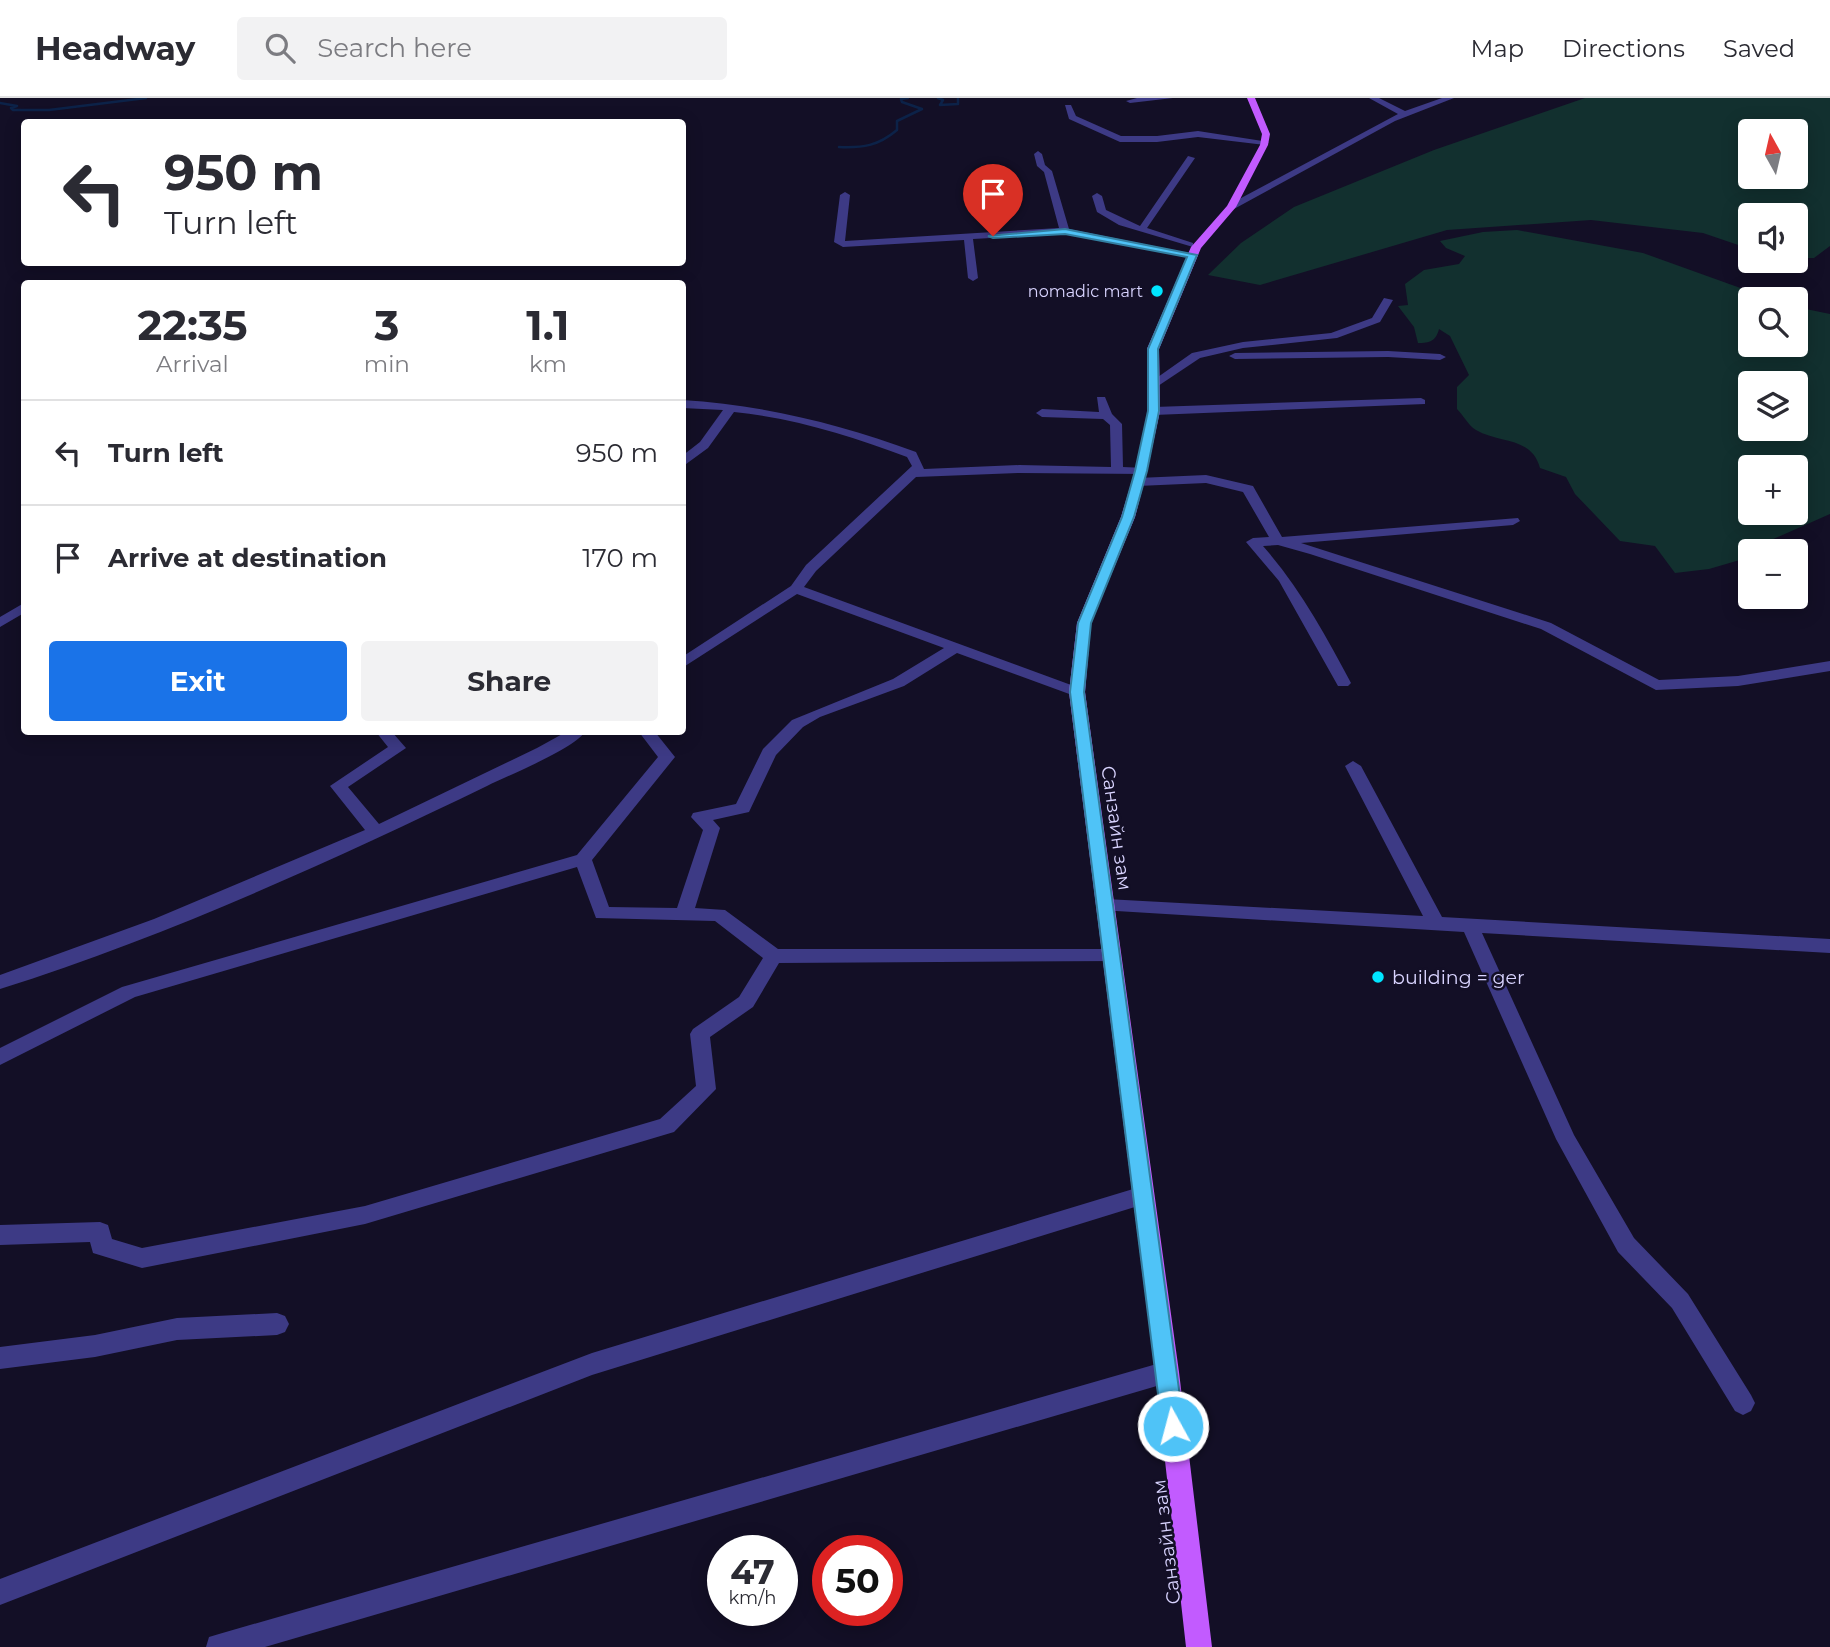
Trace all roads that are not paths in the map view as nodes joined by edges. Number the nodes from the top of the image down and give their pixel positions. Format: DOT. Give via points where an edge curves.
graph roads {
  1 [pos="1169,98"];
  2 [pos="1251,98"];
  3 [pos="1373,98"];
  4 [pos="1450,98"];
  5 [pos="1130,100"];
  6 [pos="1068,107"];
  7 [pos="1404,114"];
  8 [pos="1265,142"];
  9 [pos="1038,154"];
  10 [pos="1191,158"];
  11 [pos="845,195"];
  12 [pos="1097,196"];
  13 [pos="1231,207"];
  14 [pos="1142,229"];
  15 [pos="1065,231"];
  16 [pos="968,236"];
  17 [pos="1195,251"];
  18 [pos="973,278"];
  19 [pos="1388,300"];
  20 [pos="1196,355"];
  21 [pos="1440,357"];
  22 [pos="1154,384"];
  23 [pos="1101,398"];
  24 [pos="1422,402"];
  25 [pos="686,404"];
  26 [pos="731,408"];
  27 [pos="1154,411"];
  28 [pos="1042,413"];
  29 [pos="1106,416"];
  30 [pos="686,460"];
  31 [pos="1117,469"];
  32 [pos="913,473"];
  33 [pos="1140,477"];
  34 [pos="1513,521"];
  35 [pos="1278,541"];
  36 [pos="796,589"];
  37 [pos="21,609"];
  38 [pos="0,623"];
  39 [pos="955,648"];
  40 [pos="686,661"];
  41 [pos="1830,666"];
  42 [pos="1343,683"];
  43 [pos="1077,692"];
  44 [pos="387,735"];
  45 [pos="572,735"];
  46 [pos="649,735"];
  47 [pos="1353,765"];
  48 [pos="376,831"];
  49 [pos="583,859"];
  50 [pos="1106,905"];
  51 [pos="684,914"];
  52 [pos="1436,925"];
  53 [pos="1470,926"];
  54 [pos="1830,946"];
  55 [pos="774,956"];
  56 [pos="1111,956"];
  57 [pos="0,982"];
  58 [pos="0,1057"];
  59 [pos="1143,1195"];
  60 [pos="0,1235"];
  61 [pos="277,1324"];
  62 [pos="0,1358"];
  63 [pos="1167,1372"];
  64 [pos="1743,1403"];
  65 [pos="0,1592"];
  66 [pos="219,1647"];
  67 [pos="1199,1647"];
  1 -- 5 [label="street"];
  2 -- 8 [label="main road"];
  3 -- 7 [label="street"];
  4 -- 7 [label="street"];
  6 -- 8 [label="street" via="1072,117 1118,139 1198,134"];
  7 -- 13 [label="street"];
  8 -- 13 [label="main road, Санзайн зам"];
  9 -- 15 [label="street" via="1048,171"];
  10 -- 14 [label="street"];
  11 -- 16 [label="street" via="842,244"];
  12 -- 14 [label="street" via="1102,212"];
  13 -- 17 [label="main road, Санзайн зам"];
  14 -- 17 [label="street"];
  15 -- 16 [label="street"];
  15 -- 17 [label="street"];
  16 -- 18 [label="street"];
  17 -- 22 [label="main road, Санзайн зам" via="1153,349"];
  19 -- 20 [label="street" via="1376,320 1332,336"];
  20 -- 21 [label="street"];
  20 -- 22 [label="street"];
  22 -- 27 [label="main road, Санзайн зам"];
  23 -- 29 [label="street"];
  24 -- 27 [label="street"];
  25 -- 26 [label="street"];
  26 -- 30 [label="street" via="704,445"];
  26 -- 32 [label="street" via="811,423 900,450 918,463"];
  27 -- 33 [label="main road, Санзайн зам"];
  28 -- 29 [label="street"];
  29 -- 31 [label="street" via="1116,424"];
  31 -- 32 [label="street"];
  31 -- 33 [label="street"];
  32 -- 36 [label="street" via="811,568"];
  33 -- 35 [label="street" via="1206,479 1248,489"];
  33 -- 43 [label="main road, Санзайн зам" via="1084,623"];
  34 -- 35 [label="street"];
  35 -- 41 [label="street" via="1546,626 1657,685 1738,681"];
  35 -- 42 [label="street" via="1253,542 1285,579"];
  36 -- 39 [label="street"];
  36 -- 40 [label="street"];
  37 -- 38 [label="street"];
  39 -- 43 [label="street"];
  39 -- 51 [label="street" via="893,685 826,707 779,737 757,771 743,808 699,817 712,828"];
  43 -- 50 [label="main road, Санзайн зам"];
  44 -- 48 [label="street" via="398,748 338,786"];
  45 -- 48 [label="street"];
  46 -- 49 [label="street" via="667,757"];
  47 -- 52 [label="street"];
  48 -- 57 [label="street" via="160,924"];
  49 -- 51 [label="street" via="602,913"];
  49 -- 58 [label="street" via="130,992"];
  50 -- 52 [label="street"];
  50 -- 56 [label="main road, Санзайн зам"];
  51 -- 55 [label="street" via="719,915"];
  52 -- 53 [label="street"];
  53 -- 54 [label="street"];
  53 -- 64 [label="street" via="1566,1139 1626,1245 1680,1301"];
  55 -- 56 [label="street"];
  55 -- 60 [label="street" via="746,1002 701,1034 706,1089 667,1126 365,1214 142,1258 101,1246 100,1232"];
  56 -- 59 [label="main road, Санзайн зам"];
  59 -- 63 [label="main road, Санзайн зам"];
  59 -- 65 [label="street" via="592,1363"];
  61 -- 62 [label="street" via="177,1329 95,1346"];
  63 -- 66 [label="street"];
  63 -- 67 [label="main road, Санзайн зам"];
}
